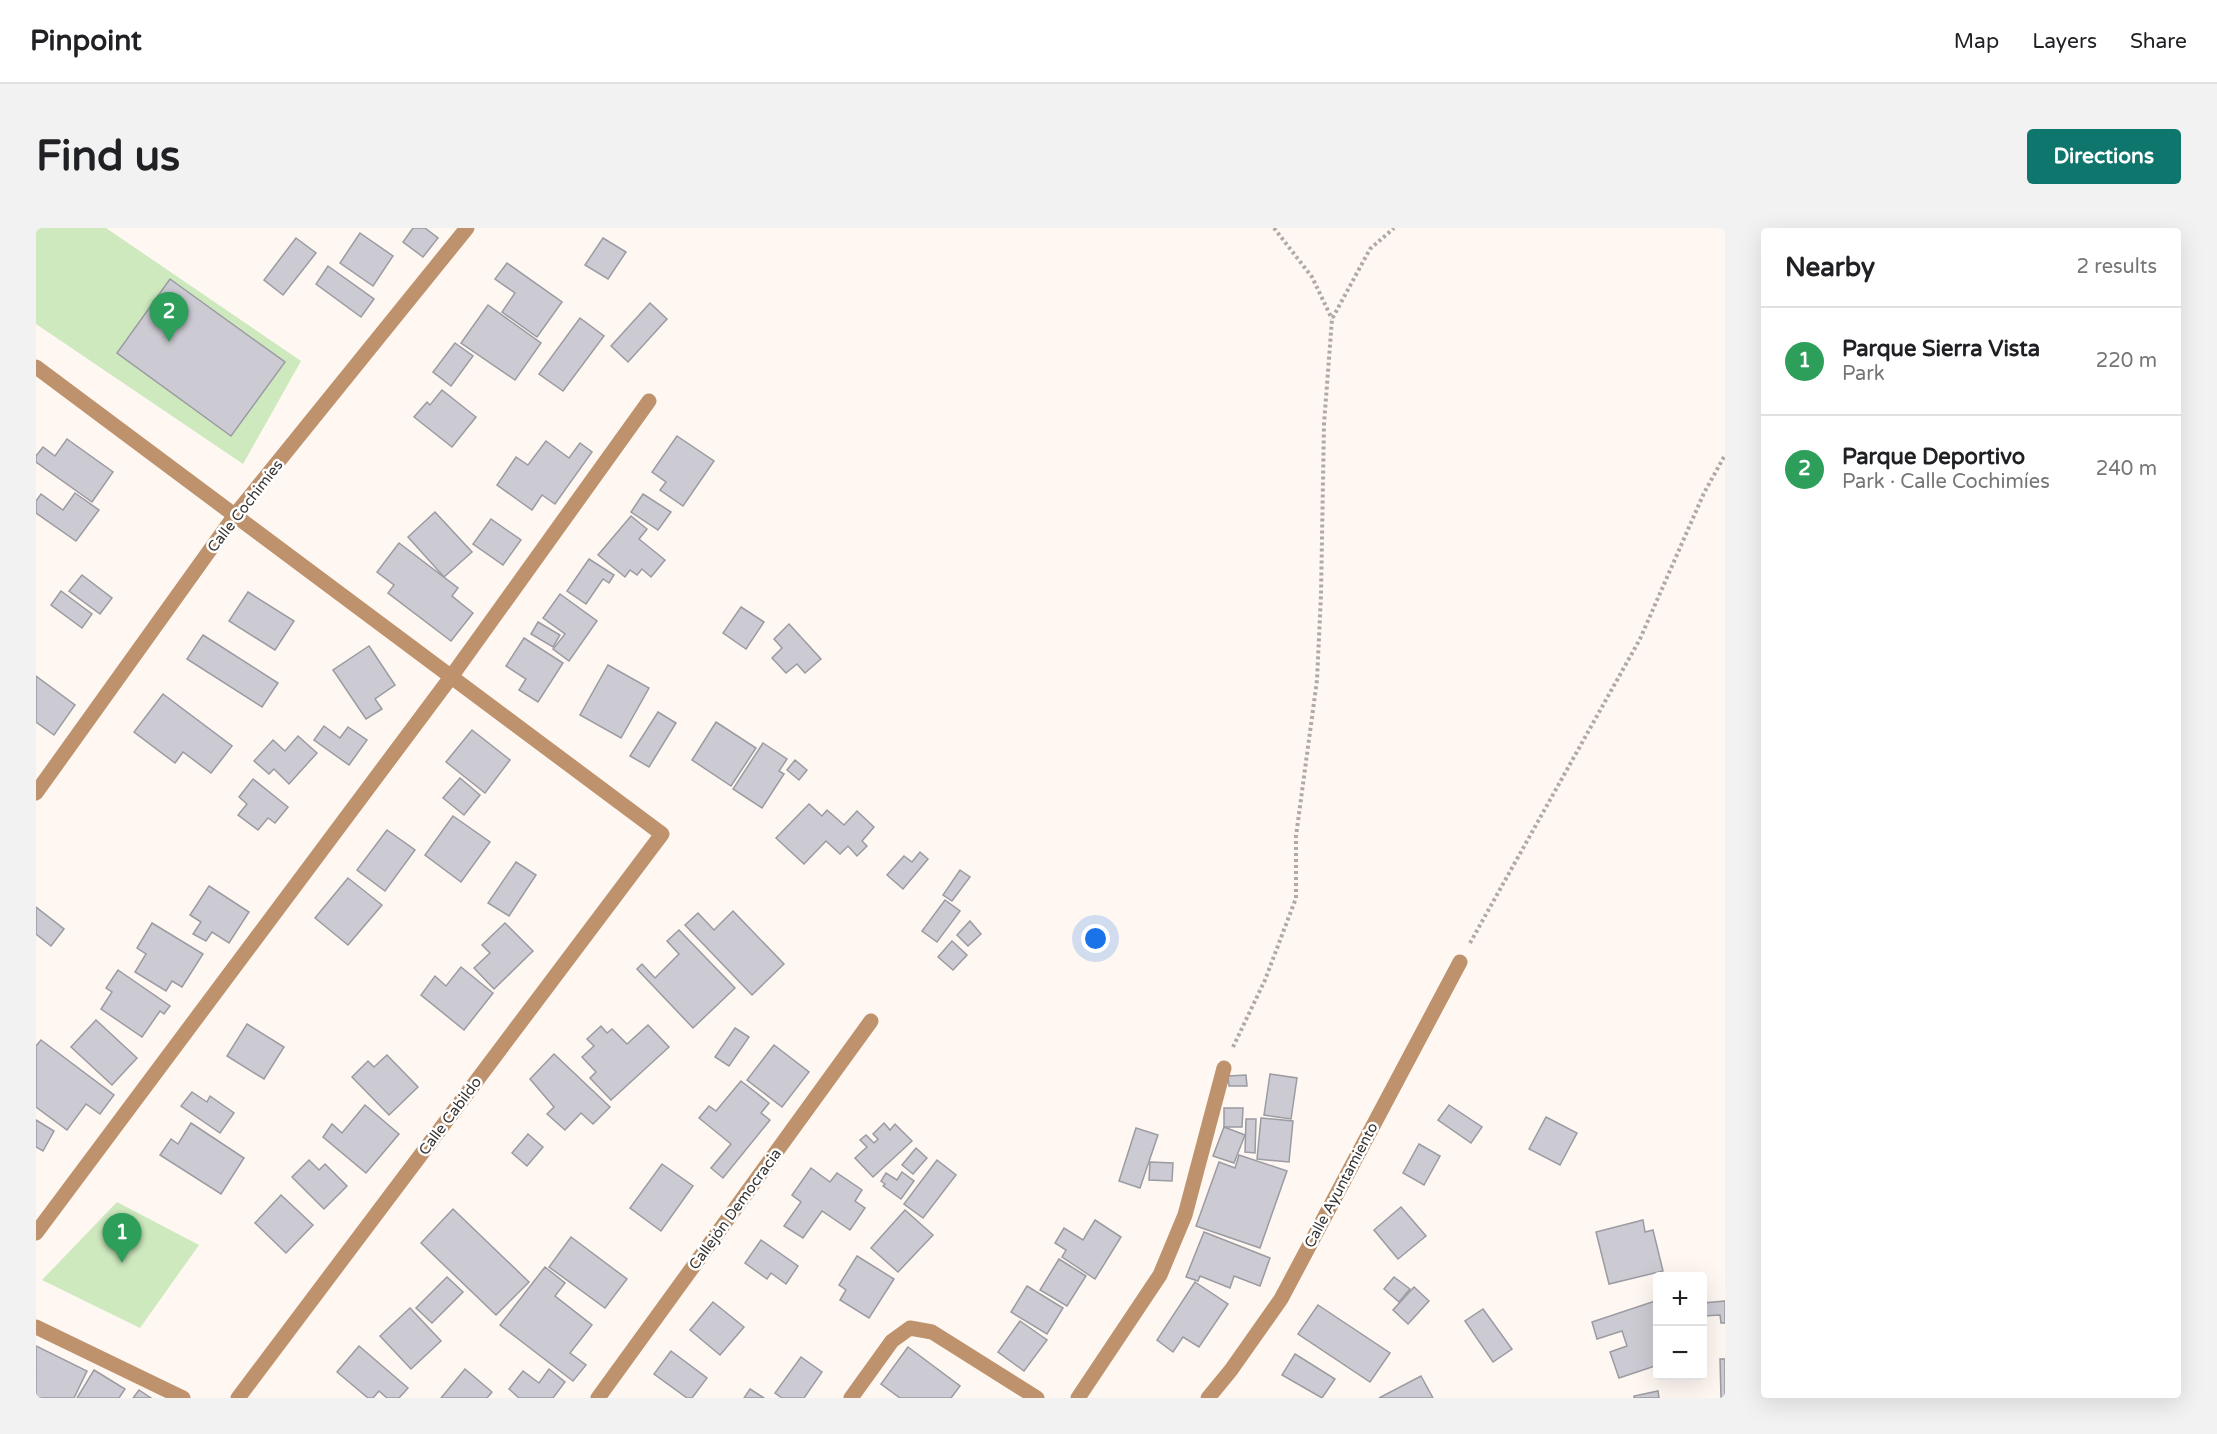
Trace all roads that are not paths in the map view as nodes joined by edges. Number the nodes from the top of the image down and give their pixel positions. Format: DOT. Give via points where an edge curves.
graph roads {
  1 [pos="467,228"];
  2 [pos="36,367"];
  3 [pos="649,401"];
  4 [pos="235,515"];
  5 [pos="451,677"];
  6 [pos="36,794"];
  7 [pos="1460,962"];
  8 [pos="871,1021"];
  9 [pos="1224,1068"];
  10 [pos="36,1233"];
  11 [pos="36,1327"];
  12 [pos="183,1398"];
  13 [pos="237,1398"];
  14 [pos="598,1398"];
  15 [pos="851,1398"];
  16 [pos="1037,1398"];
  17 [pos="1078,1398"];
  18 [pos="1208,1398"];
  1 -- 4 [label="street, Calle Cochimíes"];
  2 -- 4 [label="street"];
  3 -- 5 [label="street"];
  4 -- 5 [label="street"];
  4 -- 6 [label="street, Calle Cochimíes"];
  5 -- 10 [label="street"];
  5 -- 13 [label="street, Calle Cabildo" via="662,834"];
  7 -- 18 [label="street, Calle Ayuntamiento" via="1281,1299"];
  8 -- 14 [label="street, Callejón Democracia"];
  9 -- 17 [label="street" via="1185,1215 1160,1275"];
  11 -- 12 [label="street"];
  15 -- 16 [label="street" via="892,1341 910,1328 932,1332"];
}
